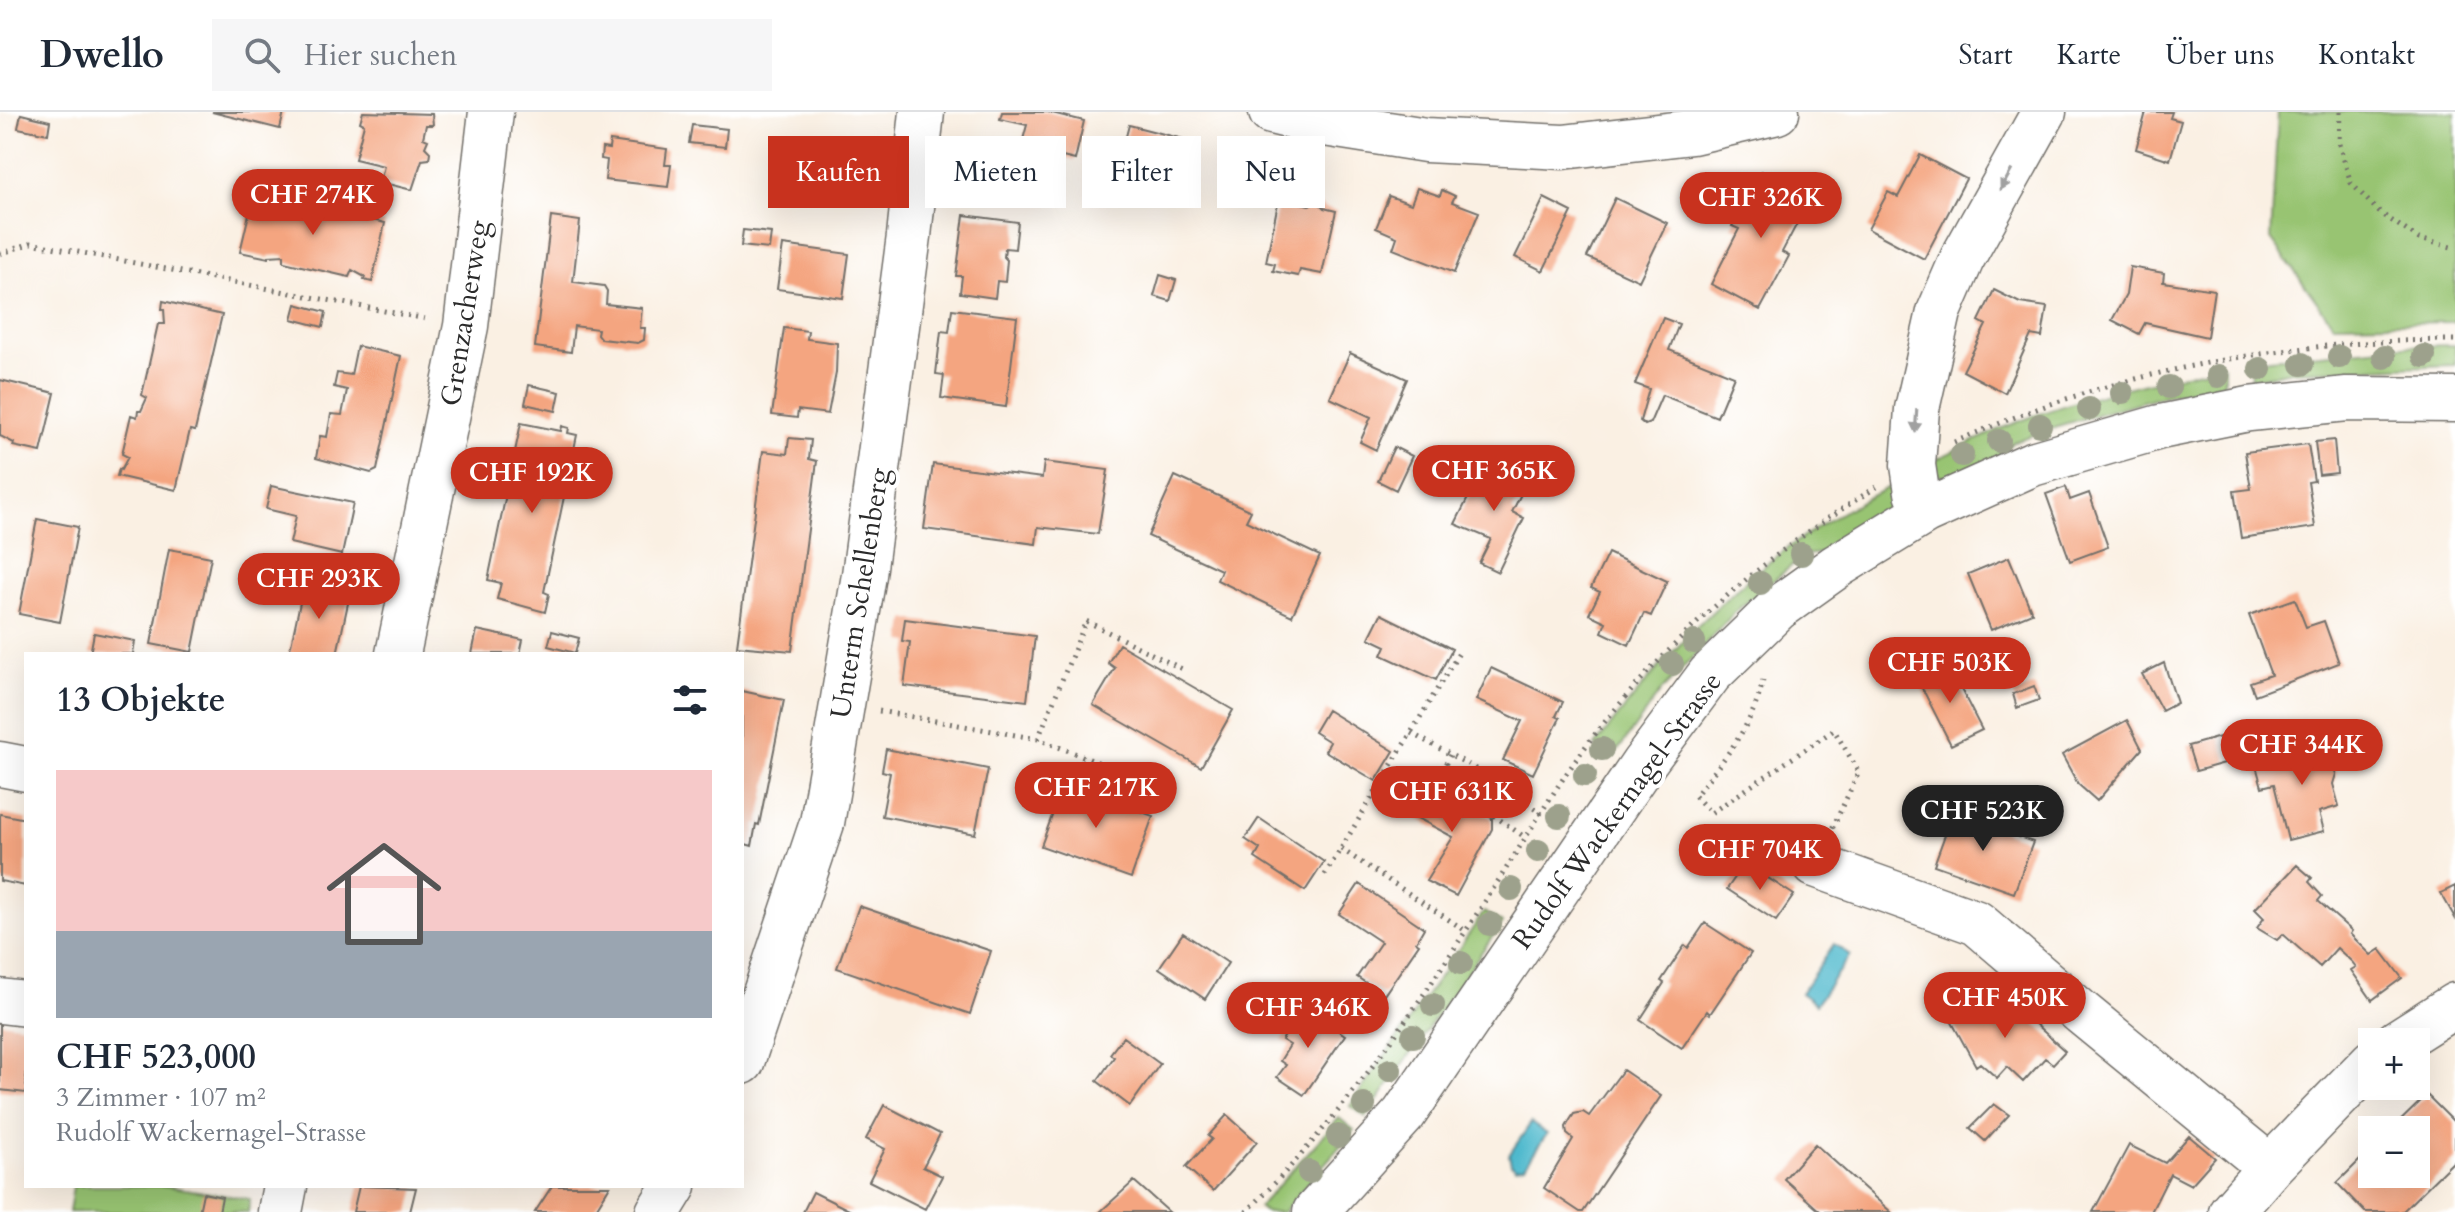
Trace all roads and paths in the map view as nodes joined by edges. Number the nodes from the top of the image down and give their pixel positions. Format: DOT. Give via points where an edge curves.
graph roads {
  1 [pos="491,112"];
  2 [pos="922,112"];
  3 [pos="1271,112"];
  4 [pos="1777,112"];
  5 [pos="2044,112"];
  6 [pos="2340,112"];
  7 [pos="2455,248"];
  8 [pos="0,254"];
  9 [pos="466,326"];
  10 [pos="2455,400"];
  11 [pos="1925,512"];
  12 [pos="398,652"];
  13 [pos="1459,653"];
  14 [pos="1186,671"];
  15 [pos="1764,679"];
  16 [pos="842,704"];
  17 [pos="1411,733"];
  18 [pos="1038,739"];
  19 [pos="1450,755"];
  20 [pos="0,764"];
  21 [pos="24,769"];
  22 [pos="1123,772"];
  23 [pos="1542,814"];
  24 [pos="1526,838"];
  25 [pos="1341,849"];
  26 [pos="1815,865"];
  27 [pos="1325,875"];
  28 [pos="1466,931"];
  29 [pos="0,1001"];
  30 [pos="24,1004"];
  31 [pos="2455,1005"];
  32 [pos="2419,1028"];
  33 [pos="744,1056"];
  34 [pos="2358,1076"];
  35 [pos="2270,1167"];
  36 [pos="285,1188"];
  37 [pos="673,1188"];
  38 [pos="280,1212"];
  39 [pos="658,1212"];
  40 [pos="1315,1212"];
  41 [pos="2231,1212"];
  1 -- 9 [label="street, Grenzacherweg"];
  2 -- 16 [label="street, Unterm Schellenberg" via="864,575"];
  3 -- 4 [label="street" via="1426,140 1563,147 1692,132"];
  5 -- 11 [label="street, one-way" via="1962,259 1939,312 1917,409 1913,465"];
  6 -- 7 [label="path" via="2339,144 2351,183 2379,212 2419,239"];
  8 -- 9 [label="path" via="31,243"];
  9 -- 12 [label="street, Grenzacherweg"];
  10 -- 11 [label="street, Rudolf Wackernagel-Strasse" via="2347,399 2249,409 2160,427 2032,464"];
  11 -- 40 [label="street, Rudolf Wackernagel-Strasse" via="1778,608 1710,674 1404,1114"];
  13 -- 17 [label="path"];
  14 -- 18 [label="path" via="1086,621"];
  15 -- 26 [label="path" via="1742,734 1695,796 1711,813 1834,730 1859,772"];
  16 -- 18 [label="path"];
  16 -- 33 [label="street, Unterm Schellenberg" via="822,823"];
  17 -- 19 [label="path"];
  17 -- 25 [label="path"];
  18 -- 22 [label="path"];
  19 -- 23 [label="path"];
  19 -- 24 [label="path" via="1441,773 1480,794 1476,803"];
  20 -- 21 [label="street"];
  25 -- 27 [label="path"];
  25 -- 28 [label="path"];
  26 -- 35 [label="street" via="1977,923"];
  29 -- 30 [label="street"];
  31 -- 32 [label="street"];
  34 -- 35 [label="street"];
  35 -- 41 [label="street"];
  36 -- 38 [label="street"];
  37 -- 39 [label="street"];
}
